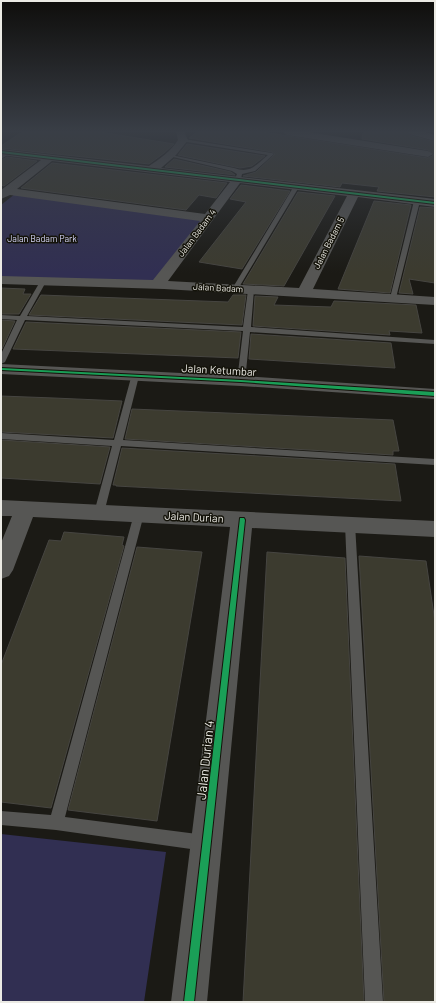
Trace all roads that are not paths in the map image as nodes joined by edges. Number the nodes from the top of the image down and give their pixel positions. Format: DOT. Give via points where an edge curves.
graph roads {
  1 [pos="23,179"];
  2 [pos="238,179"];
  3 [pos="249,179"];
  4 [pos="296,187"];
  5 [pos="4,193"];
  6 [pos="354,194"];
  7 [pos="418,201"];
  8 [pos="435,203"];
  9 [pos="208,218"];
  10 [pos="1,280"];
  11 [pos="44,280"];
  12 [pos="157,285"];
  13 [pos="235,289"];
  14 [pos="251,290"];
  15 [pos="304,293"];
  16 [pos="393,298"];
  17 [pos="435,301"];
  18 [pos="1,317"];
  19 [pos="22,318"];
  20 [pos="246,329"];
  21 [pos="435,342"];
  22 [pos="1,362"];
  23 [pos="1,369"];
  24 [pos="135,376"];
  25 [pos="241,381"];
  26 [pos="434,395"];
  27 [pos="1,436"];
  28 [pos="118,442"];
  29 [pos="435,462"];
  30 [pos="1,508"];
  31 [pos="26,509"];
  32 [pos="99,513"];
  33 [pos="139,514"];
  34 [pos="242,520"];
  35 [pos="350,524"];
  36 [pos="435,528"];
  37 [pos="1,570"];
  38 [pos="1,818"];
  39 [pos="56,823"];
  40 [pos="206,843"];
  41 [pos="189,1002"];
  42 [pos="374,1002"];
  1 -- 5 [label="street"];
  2 -- 9 [label="street, Jalan Badam 4"];
  3 -- 4 [label="street"];
  4 -- 6 [label="street"];
  4 -- 13 [label="lane"];
  5 -- 9 [label="street"];
  6 -- 7 [label="street"];
  6 -- 15 [label="street, Jalan Badam 5"];
  7 -- 8 [label="street"];
  7 -- 16 [label="lane"];
  9 -- 12 [label="street, Jalan Badam 4"];
  10 -- 11 [label="street, Jalan Badam"];
  11 -- 12 [label="street, Jalan Badam"];
  11 -- 19 [label="lane"];
  12 -- 13 [label="street, Jalan Badam"];
  13 -- 14 [label="street, Jalan Badam"];
  14 -- 15 [label="street, Jalan Badam"];
  14 -- 20 [label="lane"];
  15 -- 16 [label="street, Jalan Badam"];
  16 -- 17 [label="street, Jalan Badam"];
  18 -- 19 [label="lane"];
  19 -- 20 [label="lane"];
  19 -- 22 [label="lane"];
  20 -- 21 [label="lane"];
  20 -- 25 [label="lane"];
  23 -- 24 [label="street, Jalan Ketumbar"];
  24 -- 25 [label="street, Jalan Ketumbar"];
  24 -- 28 [label="lane"];
  25 -- 26 [label="street, Jalan Ketumbar"];
  27 -- 28 [label="lane"];
  28 -- 29 [label="lane"];
  28 -- 32 [label="lane"];
  30 -- 31 [label="street, Jalan Durian"];
  31 -- 32 [label="street, Jalan Durian"];
  31 -- 37 [label="street"];
  32 -- 33 [label="street, Jalan Durian"];
  33 -- 34 [label="street, Jalan Durian"];
  33 -- 39 [label="lane"];
  34 -- 35 [label="street, Jalan Durian"];
  34 -- 40 [label="street, Jalan Durian 4"];
  35 -- 36 [label="street, Jalan Durian"];
  35 -- 42 [label="lane"];
  38 -- 39 [label="lane"];
  39 -- 40 [label="lane"];
  40 -- 41 [label="street, Jalan Durian 4"];
}
